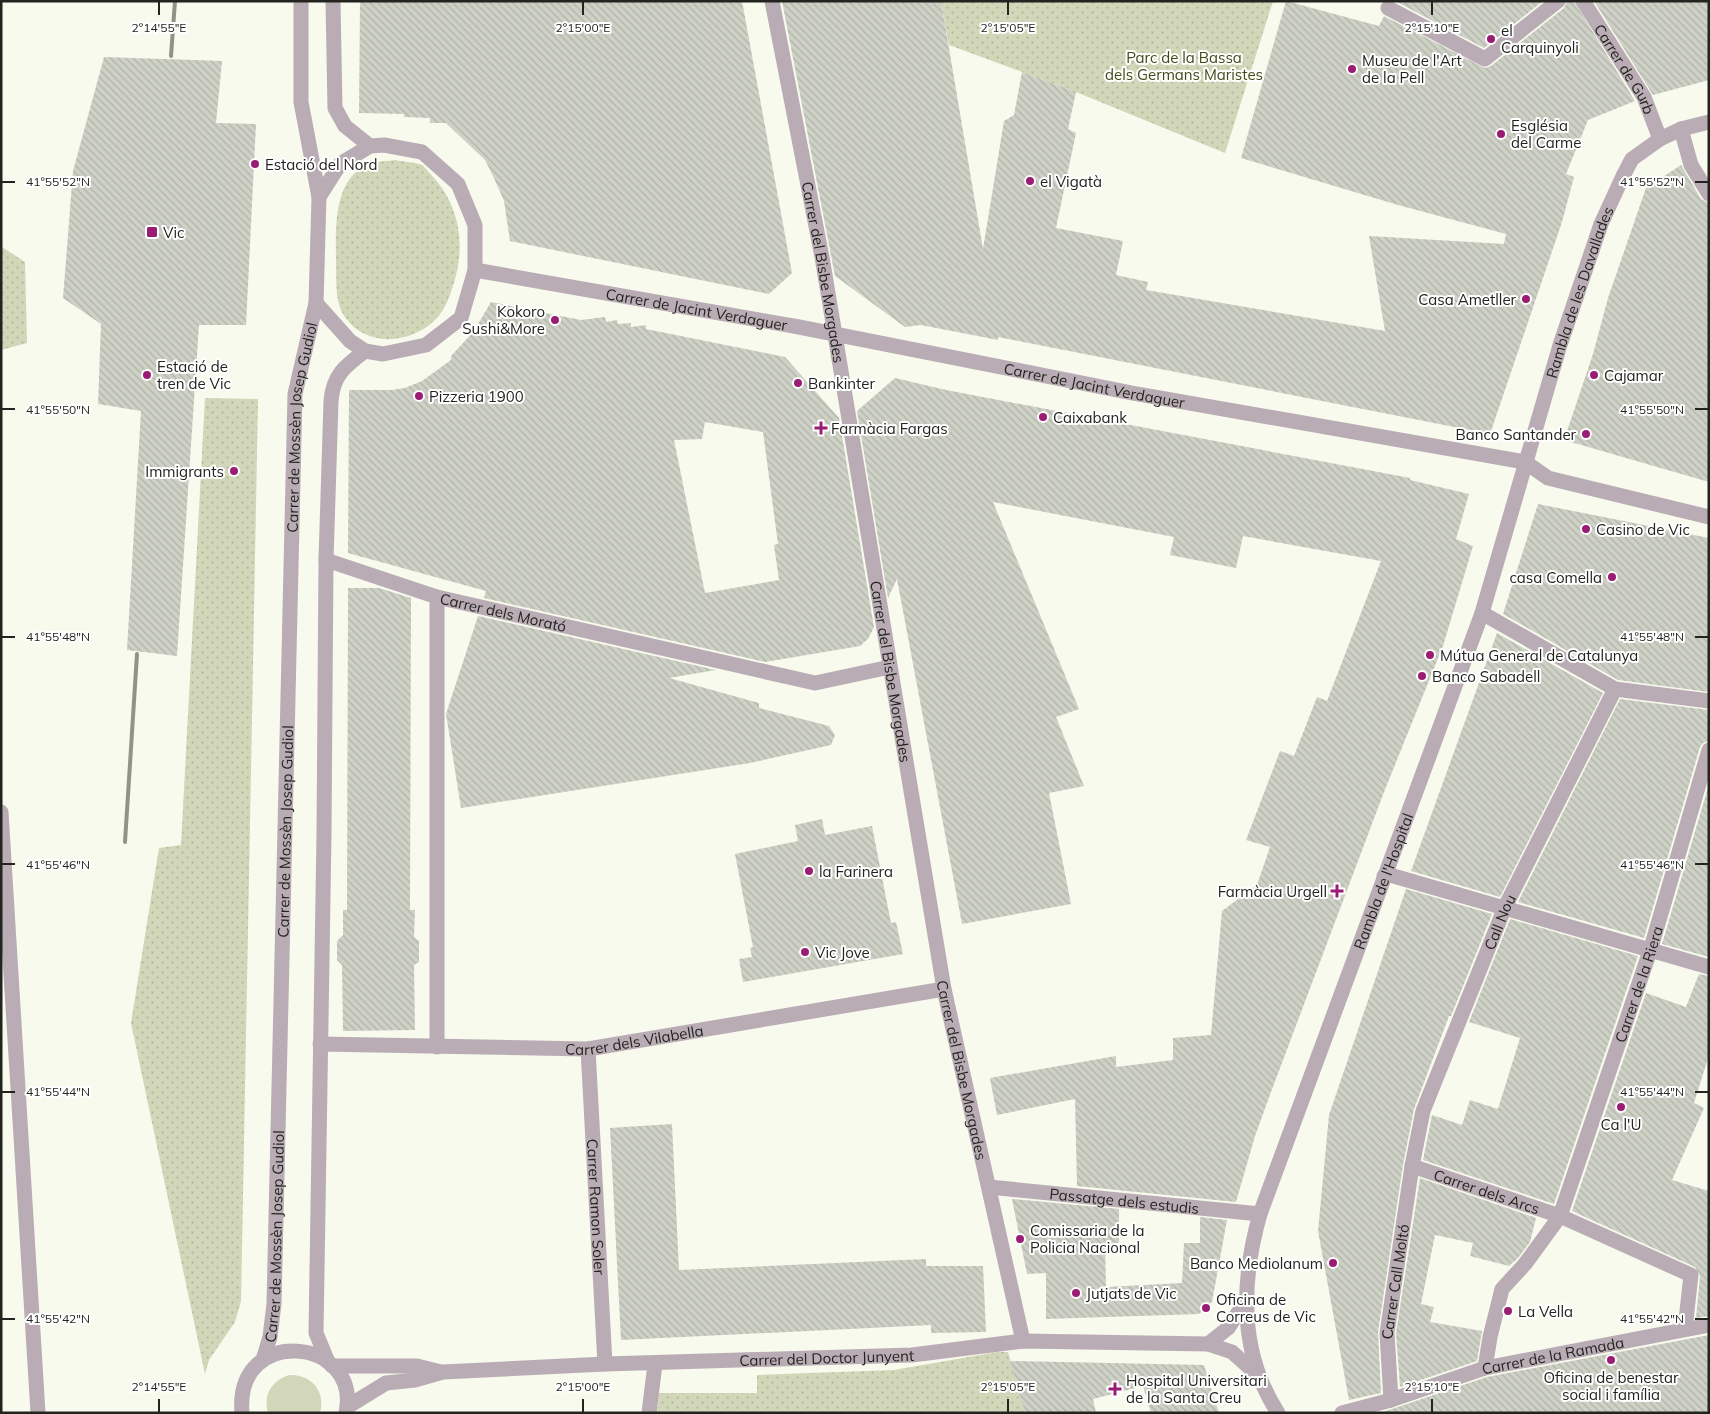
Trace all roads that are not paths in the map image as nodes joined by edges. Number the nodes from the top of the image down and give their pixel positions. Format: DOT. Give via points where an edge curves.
graph roads {
  1 [pos="301,1"];
  2 [pos="333,1"];
  3 [pos="772,1"];
  4 [pos="1558,1"];
  5 [pos="1582,1"];
  6 [pos="1388,8"];
  7 [pos="1709,122"];
  8 [pos="1681,129"];
  9 [pos="1660,139"];
  10 [pos="370,146"];
  11 [pos="1709,194"];
  12 [pos="319,197"];
  13 [pos="475,270"];
  14 [pos="316,303"];
  15 [pos="834,335"];
  16 [pos="365,351"];
  17 [pos="1525,462"];
  18 [pos="1709,517"];
  19 [pos="326,560"];
  20 [pos="437,597"];
  21 [pos="1482,613"];
  22 [pos="890,667"];
  23 [pos="1615,689"];
  24 [pos="1709,701"];
  25 [pos="1709,750"];
  26 [pos="1,812"];
  27 [pos="1384,876"];
  28 [pos="1505,907"];
  29 [pos="1650,951"];
  30 [pos="1709,967"];
  31 [pos="944,989"];
  32 [pos="320,1044"];
  33 [pos="437,1047"];
  34 [pos="588,1049"];
  35 [pos="1412,1166"];
  36 [pos="989,1187"];
  37 [pos="1260,1214"];
  38 [pos="1560,1216"];
  39 [pos="1246,1301"];
  40 [pos="1709,1325"];
  41 [pos="1685,1329"];
  42 [pos="1022,1341"];
  43 [pos="1208,1344"];
  44 [pos="263,1360"];
  45 [pos="330,1364"];
  46 [pos="605,1364"];
  47 [pos="655,1364"];
  48 [pos="1485,1368"];
  49 [pos="443,1372"];
  50 [pos="1260,1377"];
  51 [pos="1391,1400"];
  52 [pos="347,1410"];
  53 [pos="38,1413"];
  54 [pos="242,1413"];
  55 [pos="650,1413"];
  56 [pos="1278,1413"];
  57 [pos="1342,1413"];
  1 -- 12 [label="street, Carrer de Mossèn Josep Gudiol" via="301,102"];
  2 -- 10 [label="street" via="335,108 345,126"];
  3 -- 15 [label="street, Carrer del Bisbe Morgades" via="822,256"];
  4 -- 6 [label="street" via="1485,59"];
  5 -- 9 [label="street, Carrer de Gurb" via="1644,97"];
  7 -- 8 [label="street, Rambla de les Davallades"];
  8 -- 9 [label="street, Rambla de les Davallades"];
  8 -- 11 [label="street" via="1691,165"];
  9 -- 17 [label="street, Rambla de les Davallades" via="1632,159 1602,224 1560,344"];
  10 -- 12 [label="street" via="340,164"];
  10 -- 13 [label="street" via="384,145 422,152 458,184 475,225"];
  12 -- 14 [label="street, Carrer de Mossèn Josep Gudiol"];
  13 -- 15 [label="street, Carrer de Jacint Verdaguer" via="799,326"];
  13 -- 16 [label="street" via="461,318 426,345 383,354"];
  14 -- 16 [label="street" via="338,330"];
  14 -- 44 [label="street, Carrer de Mossèn Josep Gudiol" via="295,394 274,1304"];
  15 -- 17 [label="street, Carrer de Jacint Verdaguer" via="1132,393"];
  15 -- 22 [label="street, Carrer del Bisbe Morgades"];
  16 -- 19 [label="street, Carrer de Mossèn Josep Gudiol" via="349,363 333,384"];
  17 -- 18 [label="street, Carrer de Jacint Verdaguer" via="1548,478"];
  17 -- 21 [label="street, Rambla de l'Hospital"];
  19 -- 20 [label="street"];
  19 -- 32 [label="street, Carrer de Mossèn Josep Gudiol"];
  20 -- 22 [label="street, Carrer dels Morató" via="815,684"];
  20 -- 33 [label="street, Carrer dels Morató"];
  21 -- 23 [label="street"];
  21 -- 27 [label="street, Rambla de l'Hospital"];
  22 -- 31 [label="street, Carrer del Bisbe Morgades"];
  23 -- 24 [label="street"];
  23 -- 28 [label="street, Call Nou"];
  25 -- 29 [label="street, Carrer de la Riera"];
  26 -- 53 [label="street"];
  27 -- 28 [label="street"];
  27 -- 37 [label="street, Rambla de l'Hospital"];
  28 -- 29 [label="street"];
  28 -- 35 [label="street, Call Nou" via="1423,1111"];
  29 -- 30 [label="street"];
  29 -- 38 [label="street, Carrer de la Riera"];
  31 -- 34 [label="street, Carrer dels Vilabella"];
  31 -- 36 [label="street, Carrer del Bisbe Morgades"];
  32 -- 33 [label="street, Carrer dels Vilabella"];
  32 -- 45 [label="street, Carrer de Mossèn Josep Gudiol" via="316,1333"];
  33 -- 34 [label="street, Carrer dels Vilabella"];
  34 -- 46 [label="street, Carrer Ramon Soler"];
  35 -- 38 [label="street, Carrer dels Arcs"];
  35 -- 51 [label="street, Carrer Call Moltó" via="1387,1333"];
  36 -- 37 [label="street, Passatge dels estudis"];
  36 -- 42 [label="street, Carrer del Bisbe Morgades"];
  37 -- 39 [label="street, Rambla de l'Hospital" via="1252,1244"];
  38 -- 41 [label="street, Carrer dels Arcs" via="1691,1275"];
  38 -- 48 [label="street, Carrer de la Riera" via="1502,1289"];
  39 -- 43 [label="street, Rambla de l'Hospital" via="1228,1328"];
  39 -- 50 [label="street, Rambla de l'Hospital" via="1247,1332"];
  40 -- 41 [label="street, Carrer de la Ramada"];
  41 -- 48 [label="street, Carrer de la Ramada"];
  42 -- 43 [label="street, Carrer del Doctor Junyent"];
  42 -- 47 [label="street, Carrer del Doctor Junyent" via="912,1355"];
  43 -- 50 [label="street, Rambla de l'Hospital" via="1232,1352"];
  44 -- 45 [label="street" via="273,1354 296,1350 318,1356"];
  44 -- 54 [label="street" via="245,1383 241,1397"];
  45 -- 49 [label="street, Carrer del Doctor Junyent" via="417,1366"];
  45 -- 52 [label="street, Carrer de Mossèn Josep Gudiol" via="341,1378"];
  46 -- 47 [label="street, Carrer del Doctor Junyent"];
  46 -- 49 [label="street, Carrer del Doctor Junyent"];
  47 -- 55 [label="street"];
  48 -- 51 [label="street, Carrer de la Ramada"];
  49 -- 52 [label="street, Carrer del Doctor Junyent" via="386,1384"];
  50 -- 56 [label="street, Rambla de l'Hospital"];
  51 -- 57 [label="street, Carrer de la Ramada"];
}
